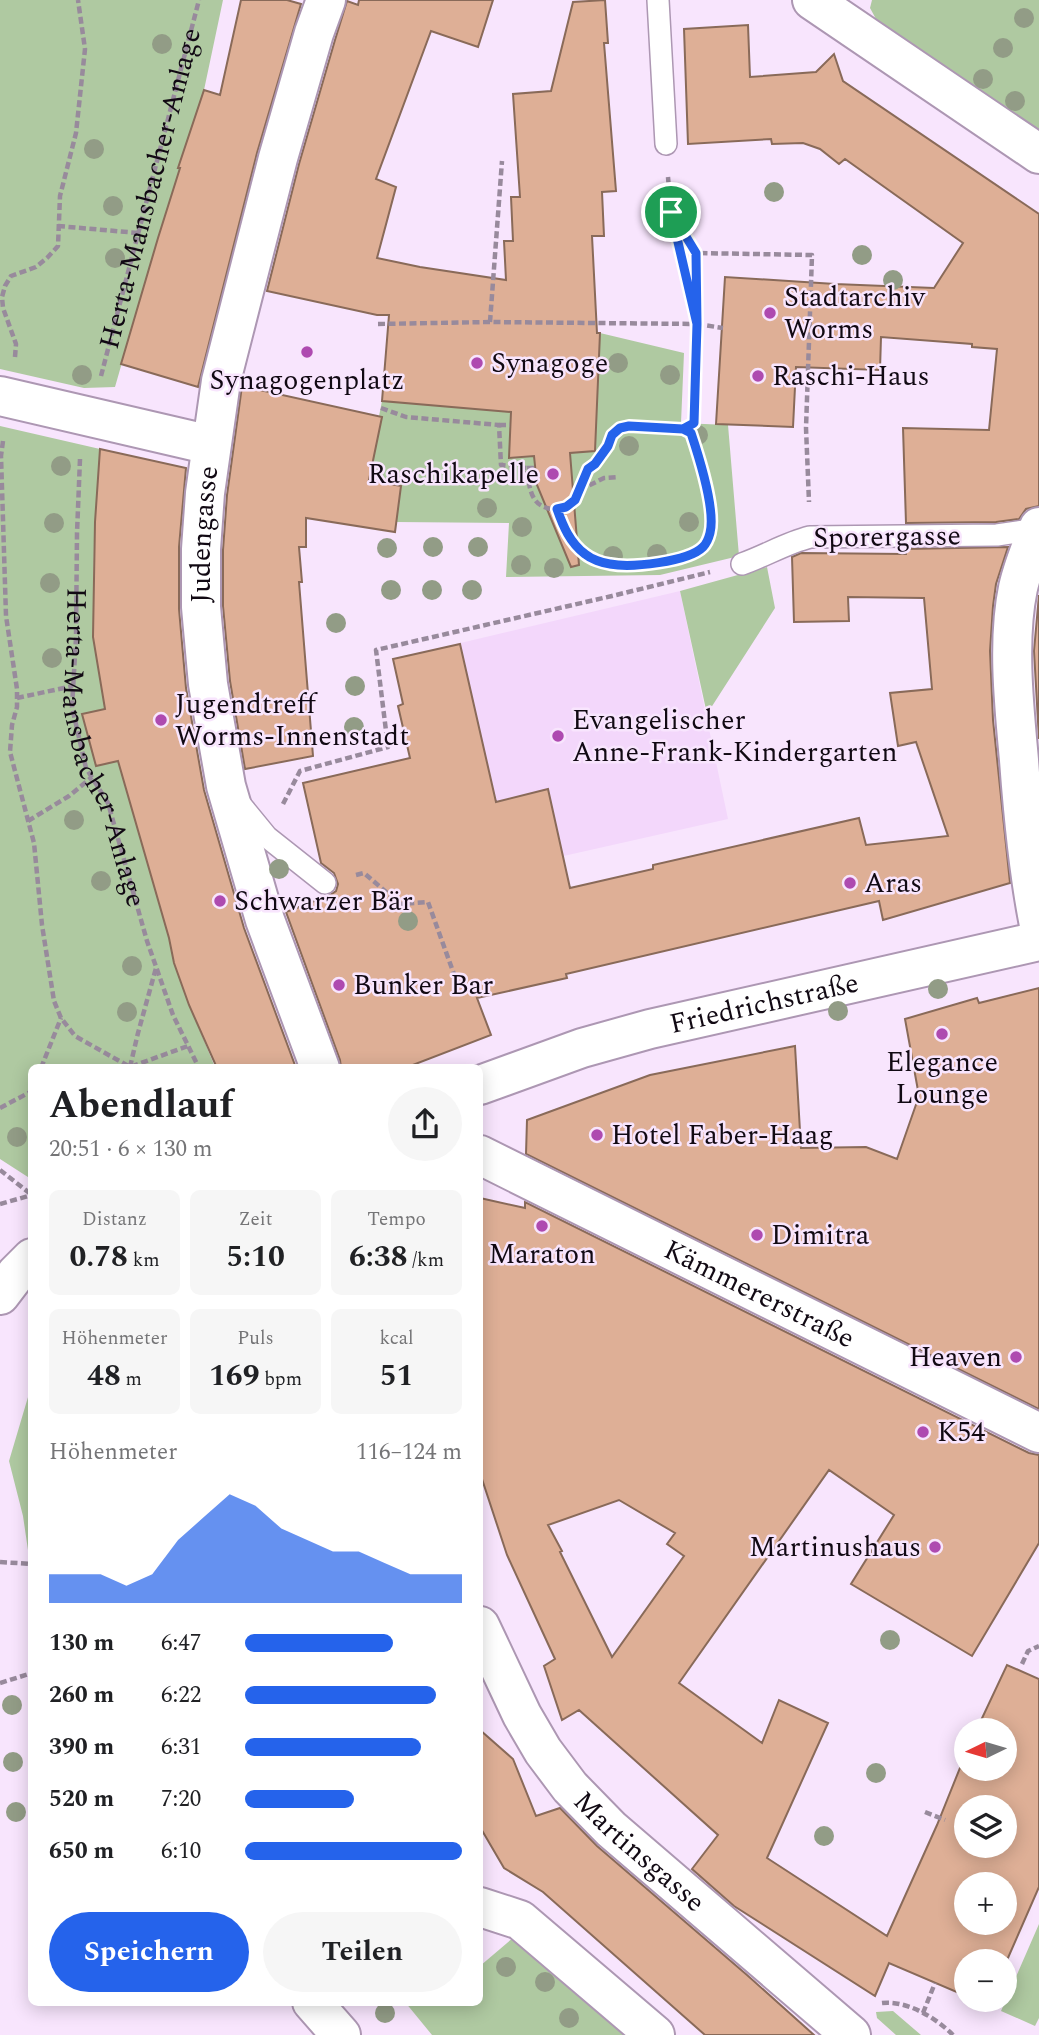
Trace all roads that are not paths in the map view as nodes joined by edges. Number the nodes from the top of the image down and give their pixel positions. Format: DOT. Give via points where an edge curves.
graph roads {
  1 [pos="326,0"];
  2 [pos="658,0"];
  3 [pos="812,0"];
  4 [pos="666,144"];
  5 [pos="1039,154"];
  6 [pos="4,397"];
  7 [pos="211,445"];
  8 [pos="1039,528"];
  9 [pos="742,564"];
  10 [pos="226,786"];
  11 [pos="325,883"];
  12 [pos="1039,925"];
  13 [pos="1039,941"];
  14 [pos="319,1064"];
  15 [pos="486,1082"];
  16 [pos="483,1156"];
  17 [pos="28,1262"];
  18 [pos="0,1296"];
  19 [pos="1039,1433"];
  20 [pos="483,1632"];
  21 [pos="483,1908"];
  22 [pos="316,2006"];
  23 [pos="341,2035"];
  24 [pos="655,2035"];
  25 [pos="851,2035"];
  1 -- 7 [label="street, Judengasse" via="268,197 221,381"];
  2 -- 4 [label="lane"];
  3 -- 5 [label="street"];
  6 -- 7 [label="street"];
  7 -- 10 [label="street, Judengasse" via="201,549 201,607 208,684"];
  8 -- 9 [label="lane, Sporergasse" via="997,535 810,537"];
  8 -- 12 [label="street" via="1018,590 1013,671 1030,878"];
  10 -- 11 [label="lane" via="267,837"];
  10 -- 14 [label="street, Judengasse" via="265,920"];
  13 -- 15 [label="street, Friedrichstraße" via="649,1029"];
  16 -- 19 [label="street, Kämmererstraße"];
  17 -- 18 [label="street"];
  20 -- 25 [label="street, Martinsgasse" via="522,1715 570,1787 611,1829"];
  21 -- 24 [label="street" via="520,1920"];
  22 -- 23 [label="street"];
}
